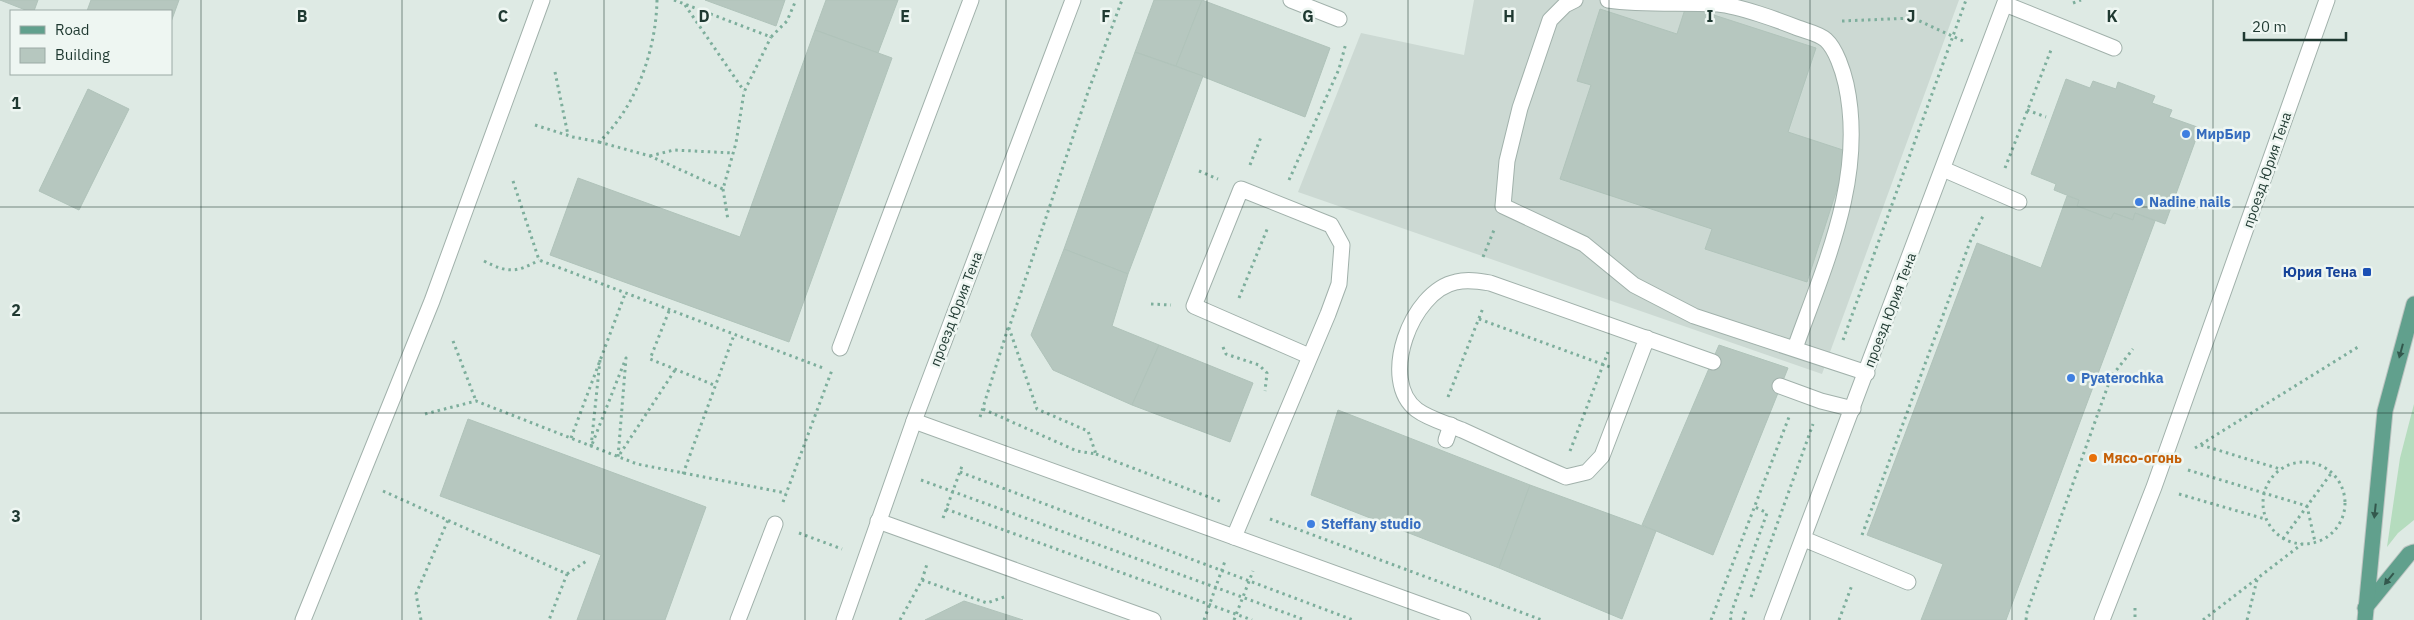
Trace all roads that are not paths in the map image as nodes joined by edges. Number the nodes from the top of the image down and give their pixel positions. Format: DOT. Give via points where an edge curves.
graph roads {
  1 [pos="542,0"];
  2 [pos="971,0"];
  3 [pos="1073,0"];
  4 [pos="1291,0"];
  5 [pos="1575,0"];
  6 [pos="1608,0"];
  7 [pos="2326,0"];
  8 [pos="2006,2"];
  9 [pos="1339,19"];
  10 [pos="2114,48"];
  11 [pos="1943,169"];
  12 [pos="2019,202"];
  13 [pos="2414,304"];
  14 [pos="1646,338"];
  15 [pos="840,348"];
  16 [pos="1795,348"];
  17 [pos="1310,356"];
  18 [pos="1713,362"];
  19 [pos="1867,373"];
  20 [pos="1780,386"];
  21 [pos="1853,409"];
  22 [pos="914,421"];
  23 [pos="1445,423"];
  24 [pos="1446,440"];
  25 [pos="878,522"];
  26 [pos="775,524"];
  27 [pos="1234,537"];
  28 [pos="1804,539"];
  29 [pos="2414,552"];
  30 [pos="1908,582"];
  31 [pos="2365,614"];
  32 [pos="303,620"];
  33 [pos="738,620"];
  34 [pos="844,620"];
  35 [pos="1154,620"];
  36 [pos="1463,620"];
  37 [pos="1772,620"];
  38 [pos="2102,620"];
  1 -- 32 [label="street" via="432,301"];
  2 -- 15 [label="street"];
  3 -- 22 [label="street, проезд Юрия Тена"];
  4 -- 9 [label="street"];
  5 -- 16 [label="street" via="1550,20 1520,108 1508,161 1503,206 1584,244 1634,285 1694,316"];
  6 -- 16 [label="street" via="1720,4 1785,22 1826,40 1843,68 1850,102 1852,141 1848,185 1829,252"];
  7 -- 38 [label="street, проезд Юрия Тена" via="2163,463"];
  8 -- 10 [label="street"];
  8 -- 11 [label="street, проезд Юрия Тена"];
  11 -- 12 [label="street"];
  11 -- 19 [label="street, проезд Юрия Тена"];
  13 -- 31 [label="main road, one-way" via="2384,411"];
  14 -- 18 [label="street"];
  14 -- 23 [label="street" via="1602,456 1587,472 1566,477"];
  14 -- 23 [label="street" via="1492,284 1454,282 1433,293 1413,316 1404,338 1400,385 1416,409"];
  16 -- 19 [label="street"];
  17 -- 17 [label="street" via="1339,284 1342,245 1331,225 1241,189 1194,306"];
  17 -- 27 [label="street"];
  19 -- 21 [label="street, проезд Юрия Тена"];
  20 -- 21 [label="street"];
  21 -- 28 [label="street, проезд Юрия Тена"];
  22 -- 25 [label="street, проезд Юрия Тена"];
  22 -- 27 [label="street"];
  23 -- 24 [label="street"];
  25 -- 34 [label="street, проезд Юрия Тена"];
  25 -- 35 [label="street"];
  26 -- 33 [label="street"];
  27 -- 36 [label="street"];
  28 -- 30 [label="street"];
  28 -- 37 [label="street, проезд Юрия Тена"];
  29 -- 31 [label="main road, one-way" via="2409,554"];
}
